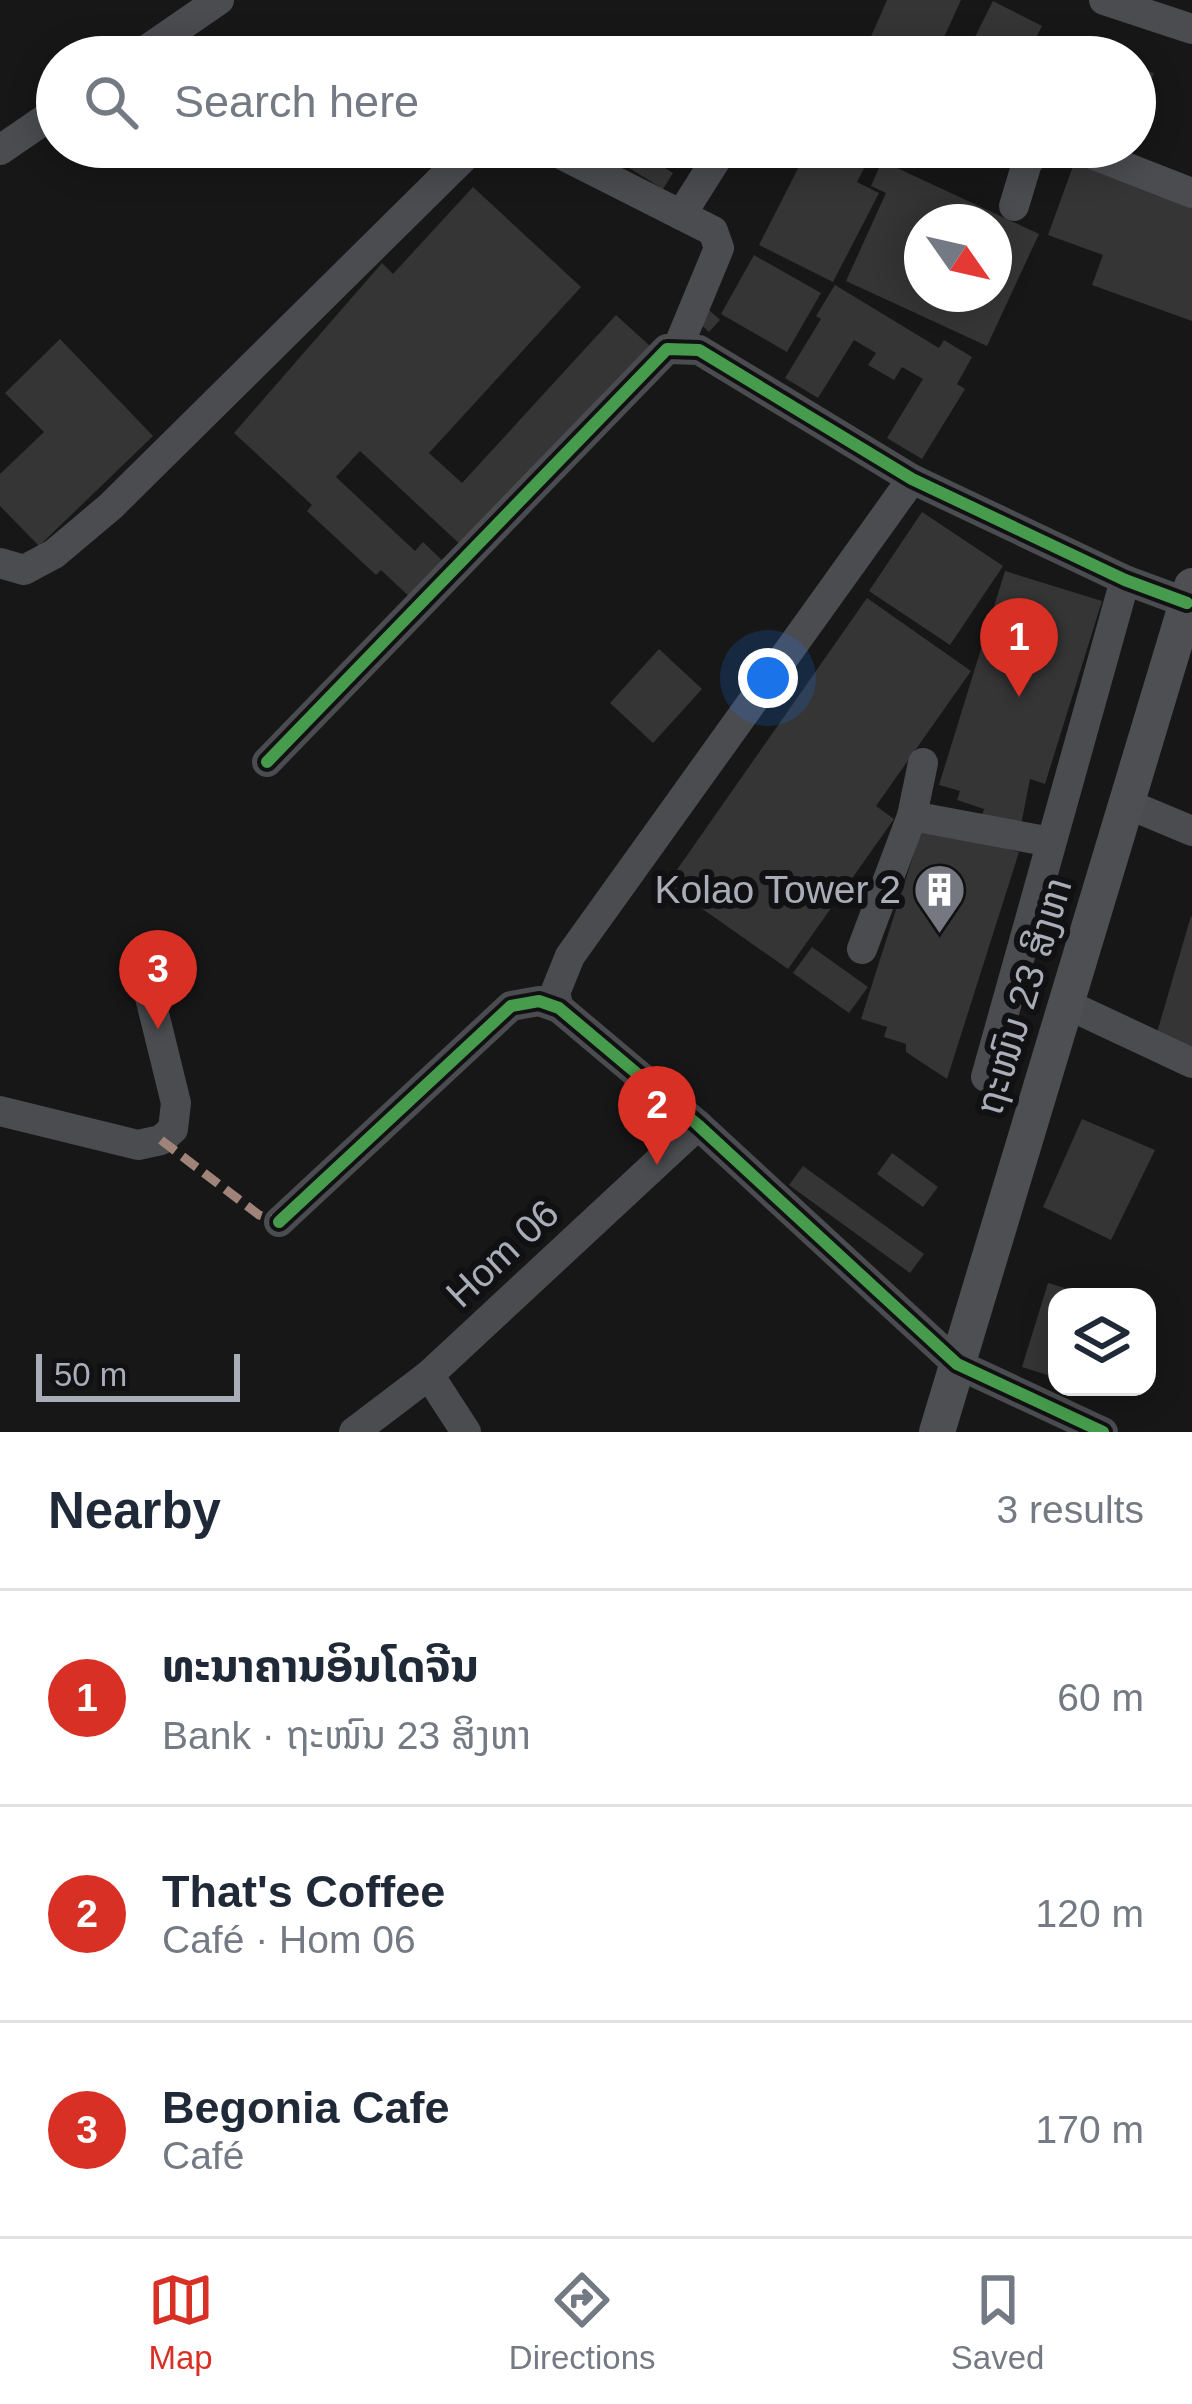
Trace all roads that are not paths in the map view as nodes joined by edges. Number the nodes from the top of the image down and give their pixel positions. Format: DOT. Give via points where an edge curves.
graph roads {
  1 [pos="218,0"];
  2 [pos="1104,0"];
  3 [pos="1192,29"];
  4 [pos="166,36"];
  5 [pos="36,125"];
  6 [pos="0,150"];
  7 [pos="453,168"];
  8 [pos="589,168"];
  9 [pos="711,168"];
  10 [pos="1027,168"];
  11 [pos="1128,168"];
  12 [pos="1192,193"];
  13 [pos="1014,206"];
  14 [pos="681,215"];
  15 [pos="678,347"];
  16 [pos="913,479"];
  17 [pos="0,563"];
  18 [pos="1125,580"];
  19 [pos="1190,594"];
  20 [pos="266,762"];
  21 [pos="923,763"];
  22 [pos="1125,802"];
  23 [pos="912,816"];
  24 [pos="1192,831"];
  25 [pos="1051,842"];
  26 [pos="862,950"];
  27 [pos="148,989"];
  28 [pos="1064,1003"];
  29 [pos="560,1008"];
  30 [pos="1192,1063"];
  31 [pos="986,1077"];
  32 [pos="0,1111"];
  33 [pos="698,1125"];
  34 [pos="279,1222"];
  35 [pos="957,1364"];
  36 [pos="429,1375"];
  37 [pos="354,1432"];
  38 [pos="466,1432"];
  39 [pos="937,1432"];
  40 [pos="1102,1432"];
  1 -- 4 [label="street"];
  2 -- 3 [label="street"];
  5 -- 6 [label="street"];
  7 -- 17 [label="street" via="112,506 24,570"];
  8 -- 14 [label="street"];
  9 -- 14 [label="street"];
  10 -- 13 [label="street"];
  11 -- 12 [label="street"];
  14 -- 15 [label="street" via="713,231 719,248"];
  15 -- 16 [label="street" via="699,350"];
  15 -- 20 [label="street" via="657,356"];
  16 -- 18 [label="street"];
  16 -- 29 [label="street" via="570,956 555,993"];
  18 -- 19 [label="street"];
  18 -- 25 [label="street"];
  19 -- 22 [label="main road, ຖະໜົນ 23 ສິງຫາ"];
  21 -- 23 [label="street"];
  22 -- 24 [label="street"];
  22 -- 28 [label="main road, ຖະໜົນ 23 ສິງຫາ"];
  23 -- 25 [label="street"];
  23 -- 26 [label="street"];
  25 -- 31 [label="street"];
  27 -- 32 [label="street" via="176,1103 173,1129 161,1140 138,1144"];
  28 -- 30 [label="street"];
  28 -- 35 [label="main road, ຖະໜົນ 23 ສິງຫາ"];
  29 -- 33 [label="street"];
  29 -- 34 [label="street" via="539,1001 511,1006"];
  33 -- 35 [label="street"];
  33 -- 36 [label="street, Hom 06"];
  35 -- 39 [label="main road, ຖະໜົນ 23 ສິງຫາ"];
  35 -- 40 [label="street"];
  36 -- 37 [label="street, Hom 06"];
  36 -- 38 [label="street"];
}
